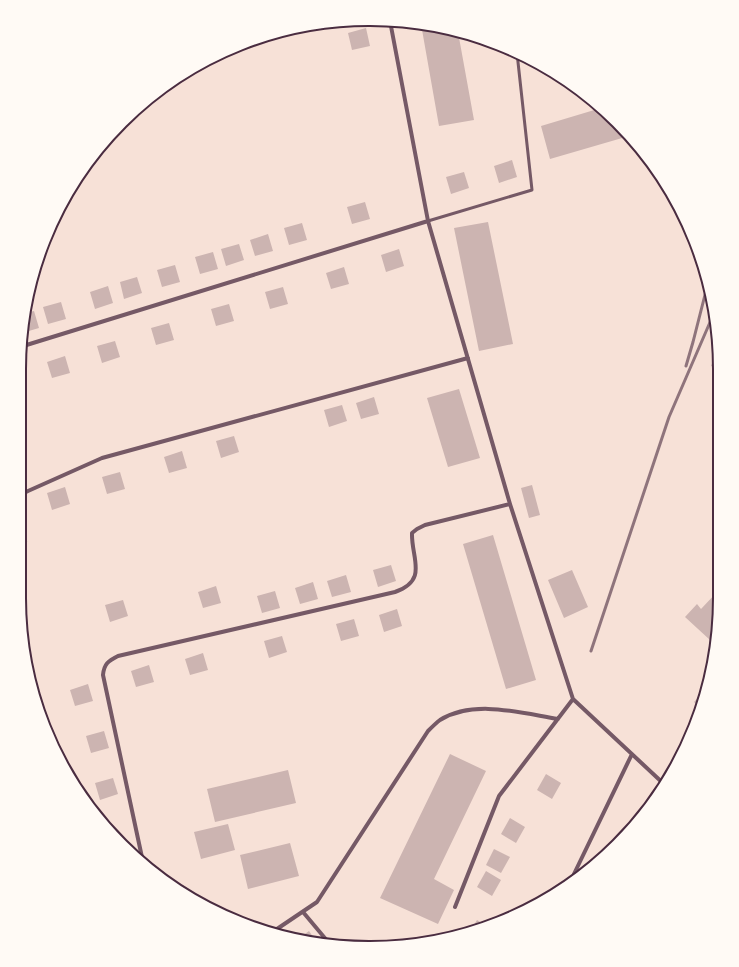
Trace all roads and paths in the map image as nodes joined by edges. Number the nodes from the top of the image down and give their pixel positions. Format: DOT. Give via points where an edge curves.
graph roads {
  1 [pos="391,27"];
  2 [pos="517,59"];
  3 [pos="428,221"];
  4 [pos="27,345"];
  5 [pos="468,358"];
  6 [pos="26,492"];
  7 [pos="510,504"];
  8 [pos="573,699"];
  9 [pos="558,719"];
  10 [pos="632,754"];
  11 [pos="660,780"];
  12 [pos="141,854"];
  13 [pos="574,874"];
  14 [pos="455,907"];
  15 [pos="303,912"];
  16 [pos="278,928"];
  17 [pos="325,938"];
  1 -- 3 [label="street"];
  2 -- 3 [label="lane" via="532,190"];
  3 -- 4 [label="street"];
  3 -- 5 [label="street"];
  5 -- 6 [label="street" via="102,458"];
  5 -- 7 [label="street"];
  7 -- 8 [label="street"];
  7 -- 12 [label="street" via="425,525 412,533 416,570 410,584 404,589 118,656 110,660 104,666 103,675"];
  8 -- 9 [label="street"];
  8 -- 10 [label="street"];
  9 -- 14 [label="street" via="499,796"];
  9 -- 15 [label="street" via="493,708 459,712 439,720 428,731 317,902"];
  10 -- 11 [label="street"];
  10 -- 13 [label="street"];
  15 -- 16 [label="street"];
  15 -- 17 [label="street"];
}
